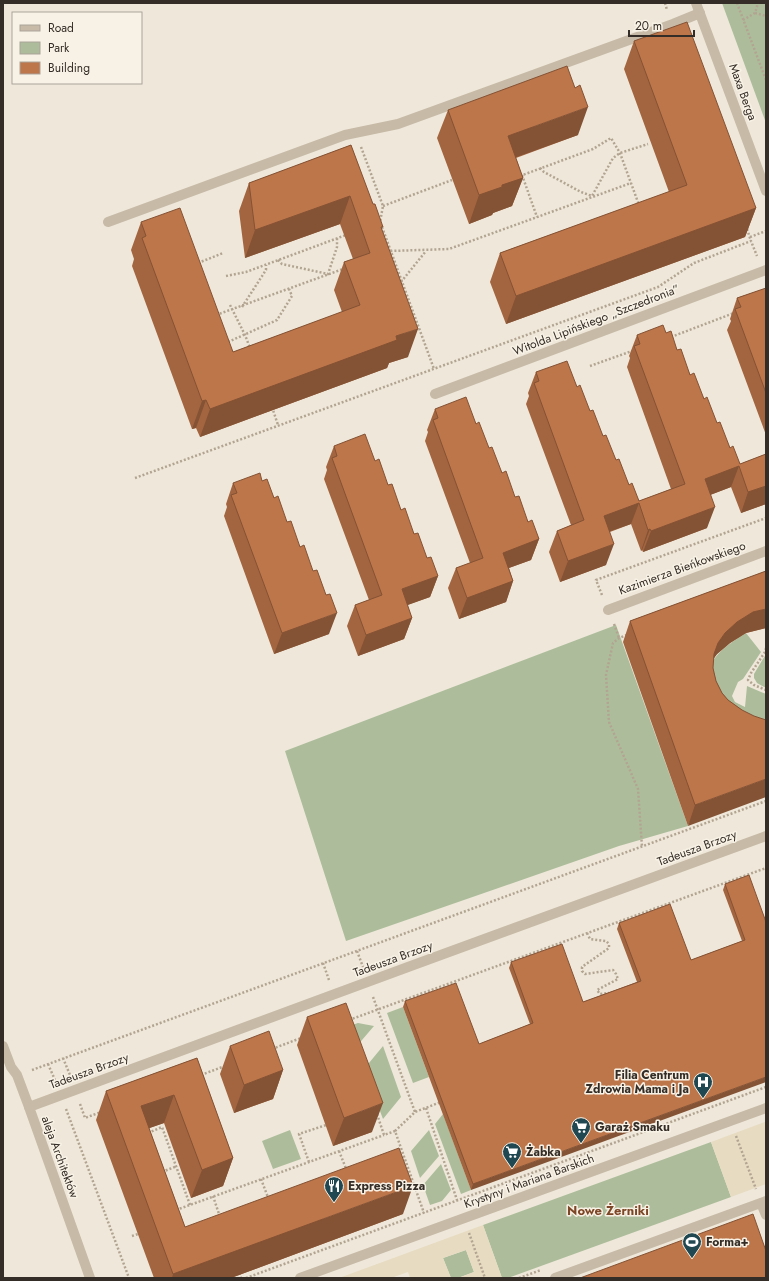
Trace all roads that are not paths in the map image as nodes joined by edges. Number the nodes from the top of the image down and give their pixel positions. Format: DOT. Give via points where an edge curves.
graph roads {
  1 [pos="696,3"];
  2 [pos="700,13"];
  3 [pos="766,191"];
  4 [pos="108,222"];
  5 [pos="764,271"];
  6 [pos="435,394"];
  7 [pos="766,551"];
  8 [pos="608,610"];
  9 [pos="766,836"];
  10 [pos="3,1046"];
  11 [pos="29,1107"];
  12 [pos="766,1108"];
  13 [pos="764,1202"];
  14 [pos="766,1215"];
  15 [pos="90,1278"];
  16 [pos="300,1278"];
  17 [pos="555,1278"];
  1 -- 2 [label="street, Maxa Berga"];
  2 -- 3 [label="street, Maxa Berga"];
  2 -- 4 [label="street" via="398,124 338,137"];
  5 -- 6 [label="street, Witolda Lipińskiego „Szczedronia”"];
  7 -- 8 [label="street, Kazimierza Bieńkowskiego"];
  9 -- 11 [label="street, Tadeusza Brzozy"];
  10 -- 11 [label="street, aleja Architektów"];
  11 -- 15 [label="street, aleja Architektów"];
  12 -- 16 [label="street, Krystyny i Mariana Barskich"];
  13 -- 14 [label="street"];
  13 -- 17 [label="street"];
}
